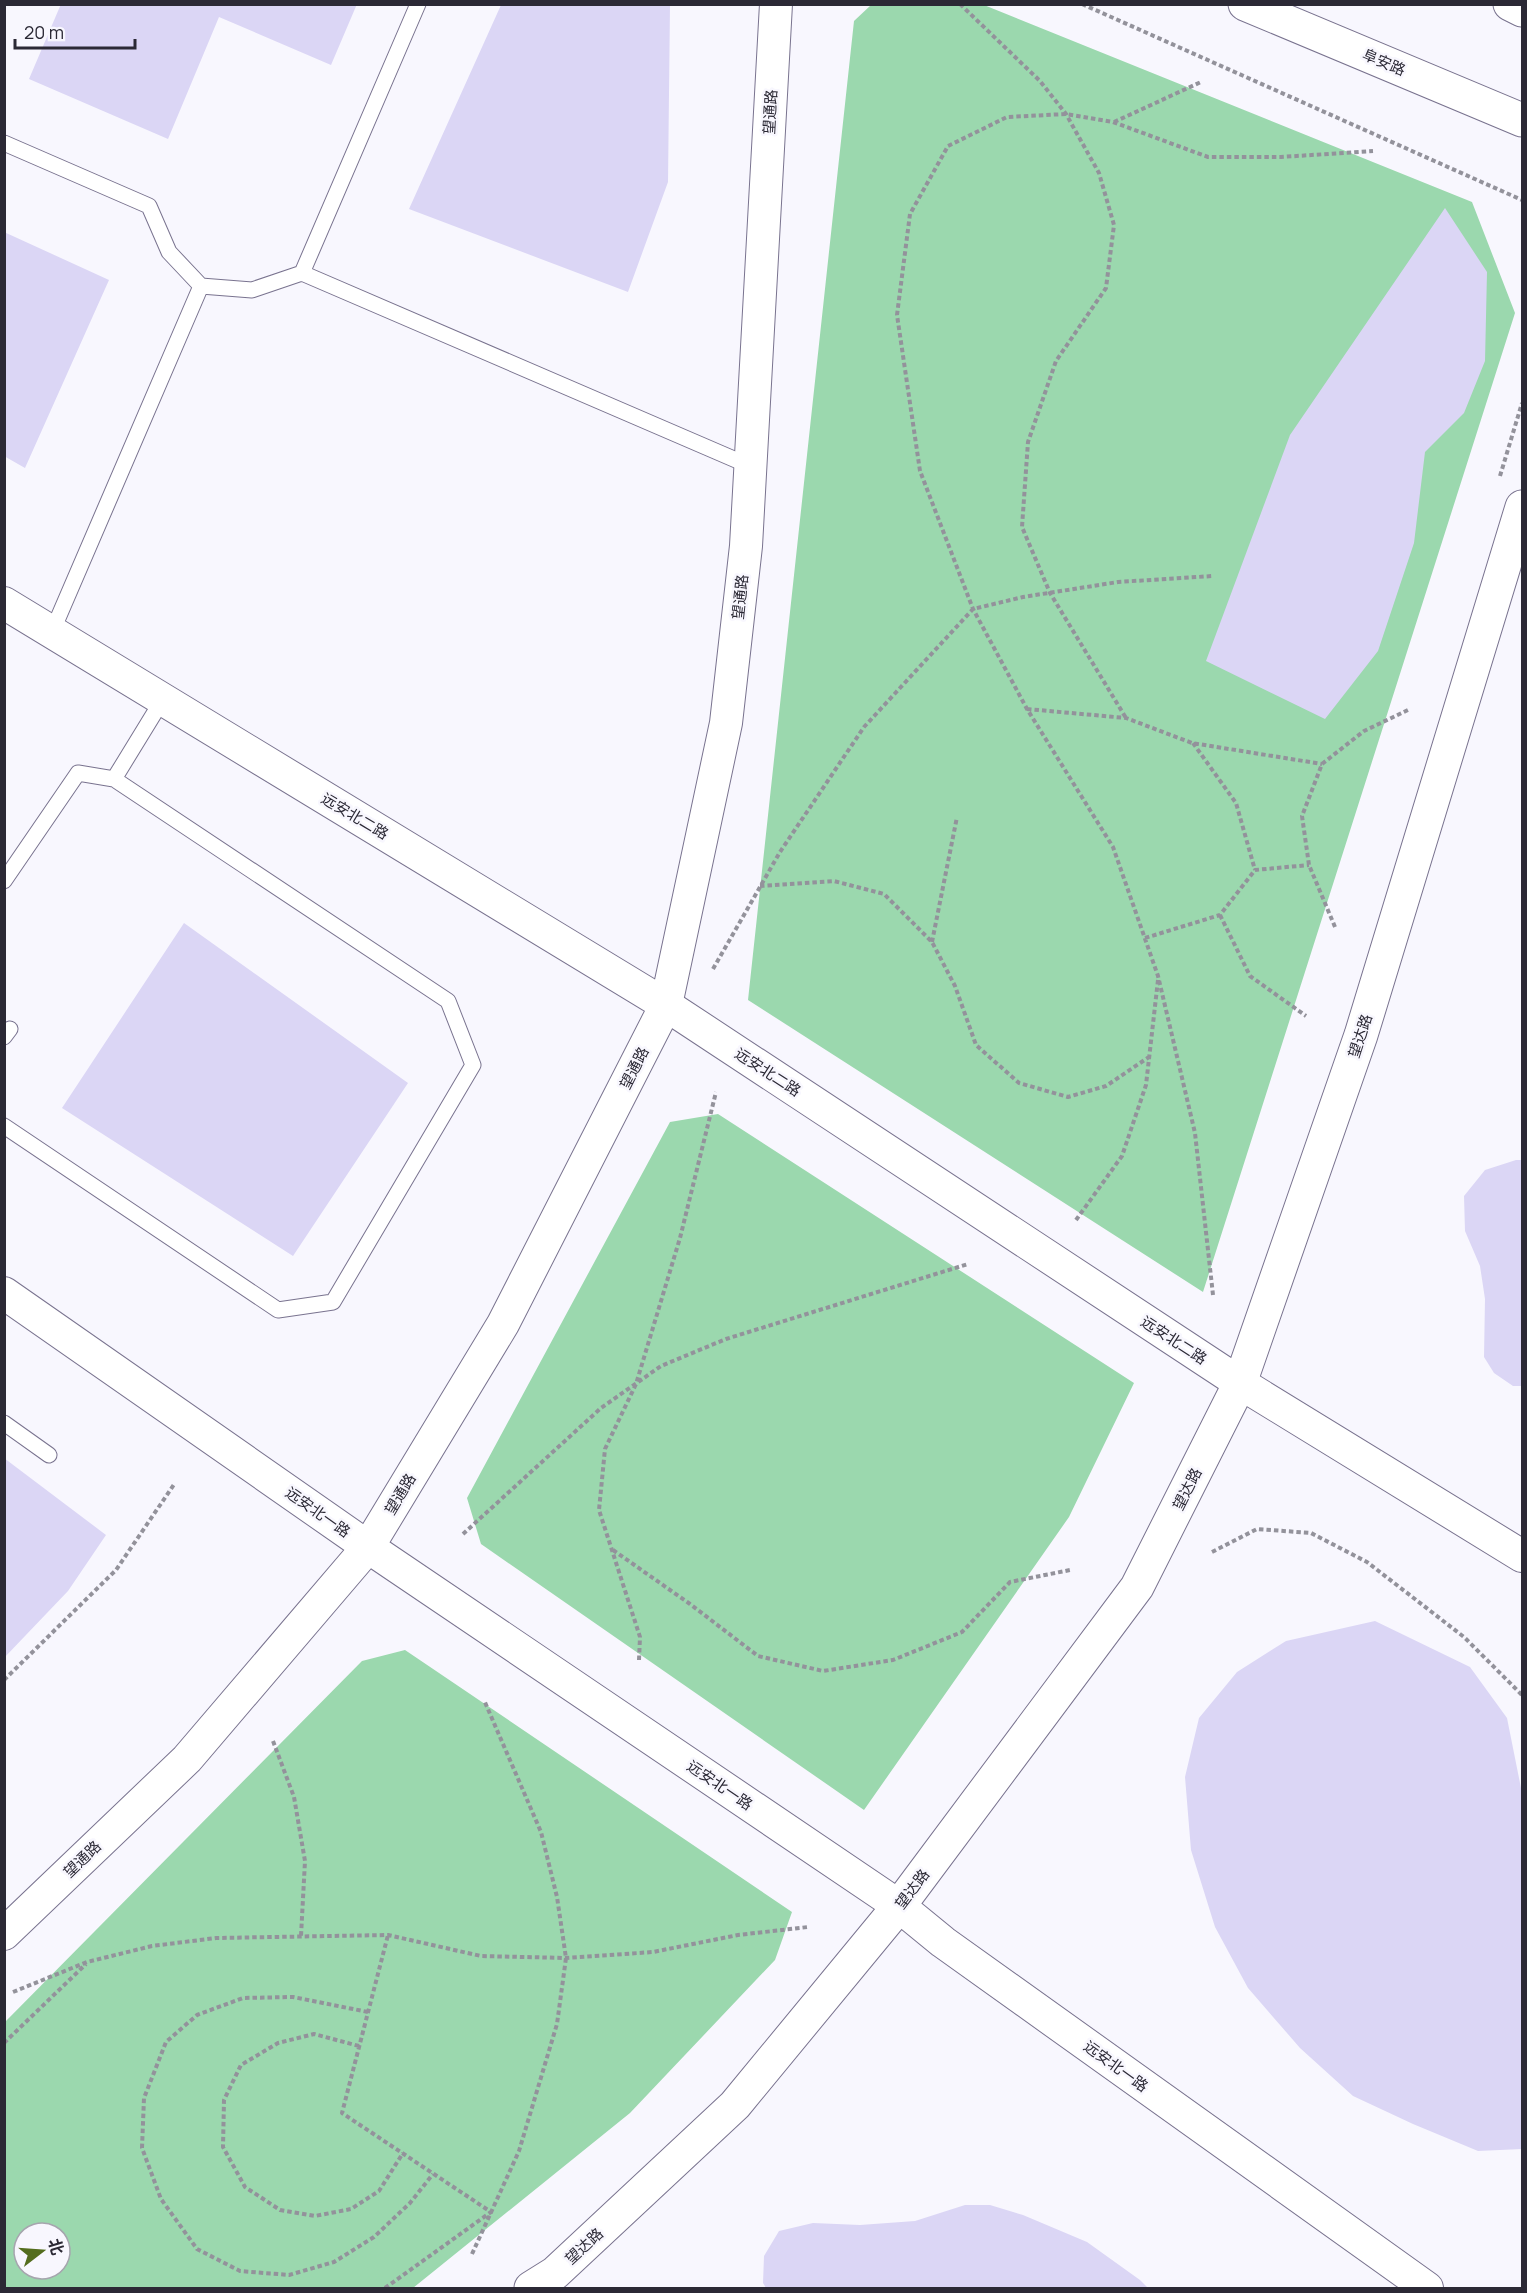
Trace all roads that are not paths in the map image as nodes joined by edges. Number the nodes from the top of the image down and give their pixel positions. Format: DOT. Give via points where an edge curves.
graph roads {
  1 [pos="418,4"];
  2 [pos="776,4"];
  3 [pos="1245,4"];
  4 [pos="1509,4"];
  5 [pos="1522,10"];
  6 [pos="1522,120"];
  7 [pos="4,143"];
  8 [pos="302,273"];
  9 [pos="201,286"];
  10 [pos="750,466"];
  11 [pos="1522,507"];
  12 [pos="4,603"];
  13 [pos="52,632"];
  14 [pos="163,699"];
  15 [pos="114,779"];
  16 [pos="4,881"];
  17 [pos="666,1005"];
  18 [pos="4,1126"];
  19 [pos="4,1293"];
  20 [pos="1240,1383"];
  21 [pos="4,1423"];
  22 [pos="49,1455"];
  23 [pos="368,1547"];
  24 [pos="1522,1556"];
  25 [pos="899,1906"];
  26 [pos="4,1934"];
  27 [pos="531,2289"];
  28 [pos="1427,2289"];
  1 -- 8 [label="lane"];
  2 -- 10 [label="street, 望通路"];
  3 -- 6 [label="street, 阜安路"];
  4 -- 5 [label="street"];
  7 -- 9 [label="lane" via="149,206 169,252"];
  8 -- 9 [label="lane" via="252,290"];
  8 -- 10 [label="lane"];
  9 -- 13 [label="lane"];
  10 -- 17 [label="street, 望通路" via="746,546 726,723"];
  11 -- 20 [label="street, 望达路" via="1361,1035"];
  12 -- 13 [label="street, 远安北二路"];
  13 -- 14 [label="street, 远安北二路"];
  14 -- 15 [label="lane"];
  14 -- 17 [label="street, 远安北二路"];
  15 -- 16 [label="lane" via="78,773"];
  15 -- 18 [label="lane" via="448,1001 473,1065 333,1302 278,1310"];
  17 -- 20 [label="street, 远安北二路"];
  17 -- 23 [label="street, 望通路" via="503,1324"];
  19 -- 23 [label="street, 远安北一路"];
  20 -- 24 [label="street, 远安北二路"];
  20 -- 25 [label="street, 望达路" via="1137,1587"];
  21 -- 22 [label="lane"];
  23 -- 25 [label="street, 远安北一路"];
  23 -- 26 [label="street, 望通路" via="187,1759"];
  25 -- 27 [label="street, 望达路" via="735,2105 555,2273"];
  25 -- 28 [label="street, 远安北一路" via="943,1942"];
}
